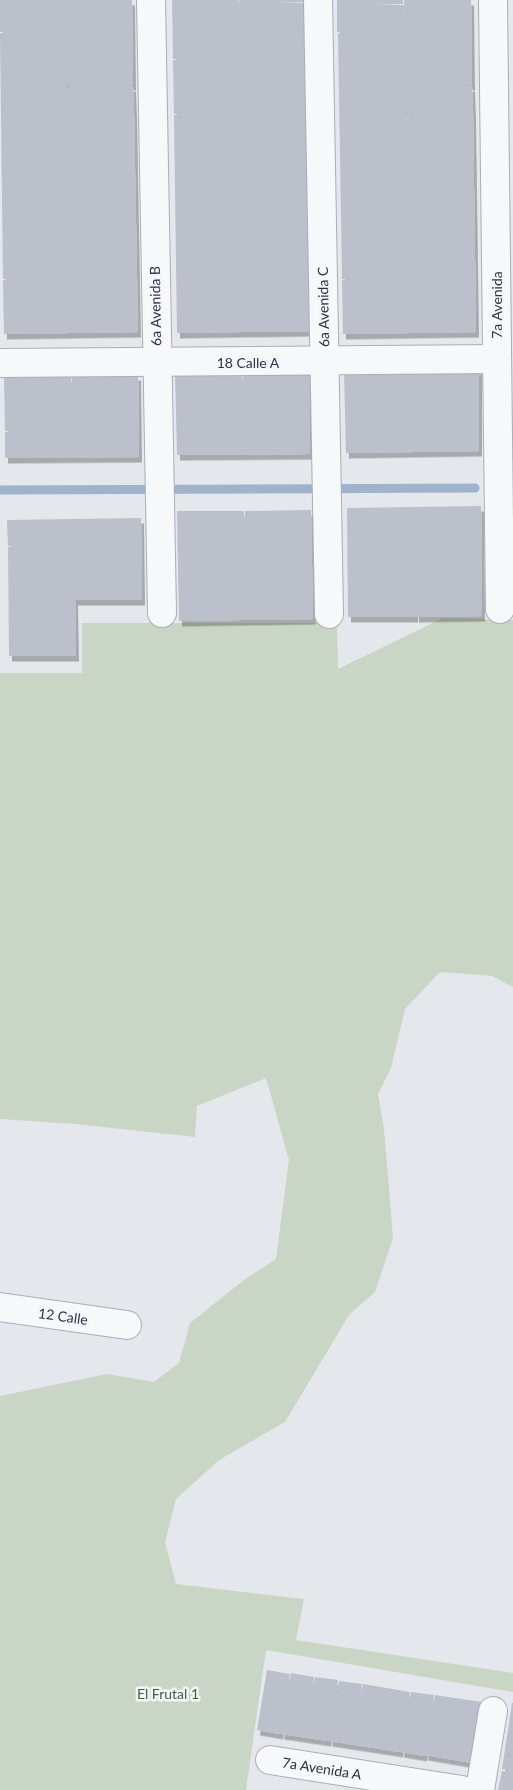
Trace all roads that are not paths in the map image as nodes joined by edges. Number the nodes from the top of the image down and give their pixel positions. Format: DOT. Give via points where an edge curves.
graph roads {
  1 [pos="150,0"];
  2 [pos="318,0"];
  3 [pos="493,0"];
  4 [pos="496,359"];
  5 [pos="156,362"];
  6 [pos="324,362"];
  7 [pos="0,364"];
  8 [pos="506,501"];
  9 [pos="500,609"];
  10 [pos="162,613"];
  11 [pos="329,614"];
  12 [pos="0,1306"];
  13 [pos="127,1325"];
  14 [pos="493,1711"];
  15 [pos="270,1760"];
  16 [pos="462,1790"];
  17 [pos="480,1790"];
  1 -- 5 [label="street, 6a Avenida B"];
  2 -- 6 [label="street, 6a Avenida C"];
  3 -- 4 [label="street, 7a Avenida"];
  4 -- 6 [label="street, 18 Calle A"];
  4 -- 8 [label="street, 7a Avenida"];
  5 -- 6 [label="street, 18 Calle A"];
  5 -- 7 [label="street, 18 Calle A"];
  5 -- 10 [label="street, 6a Avenida B"];
  6 -- 11 [label="street, 6a Avenida C"];
  8 -- 9 [label="street, 7a Avenida"];
  12 -- 13 [label="street, 12 Calle"];
  14 -- 17 [label="street"];
  15 -- 16 [label="street, 7a Avenida A"];
}
